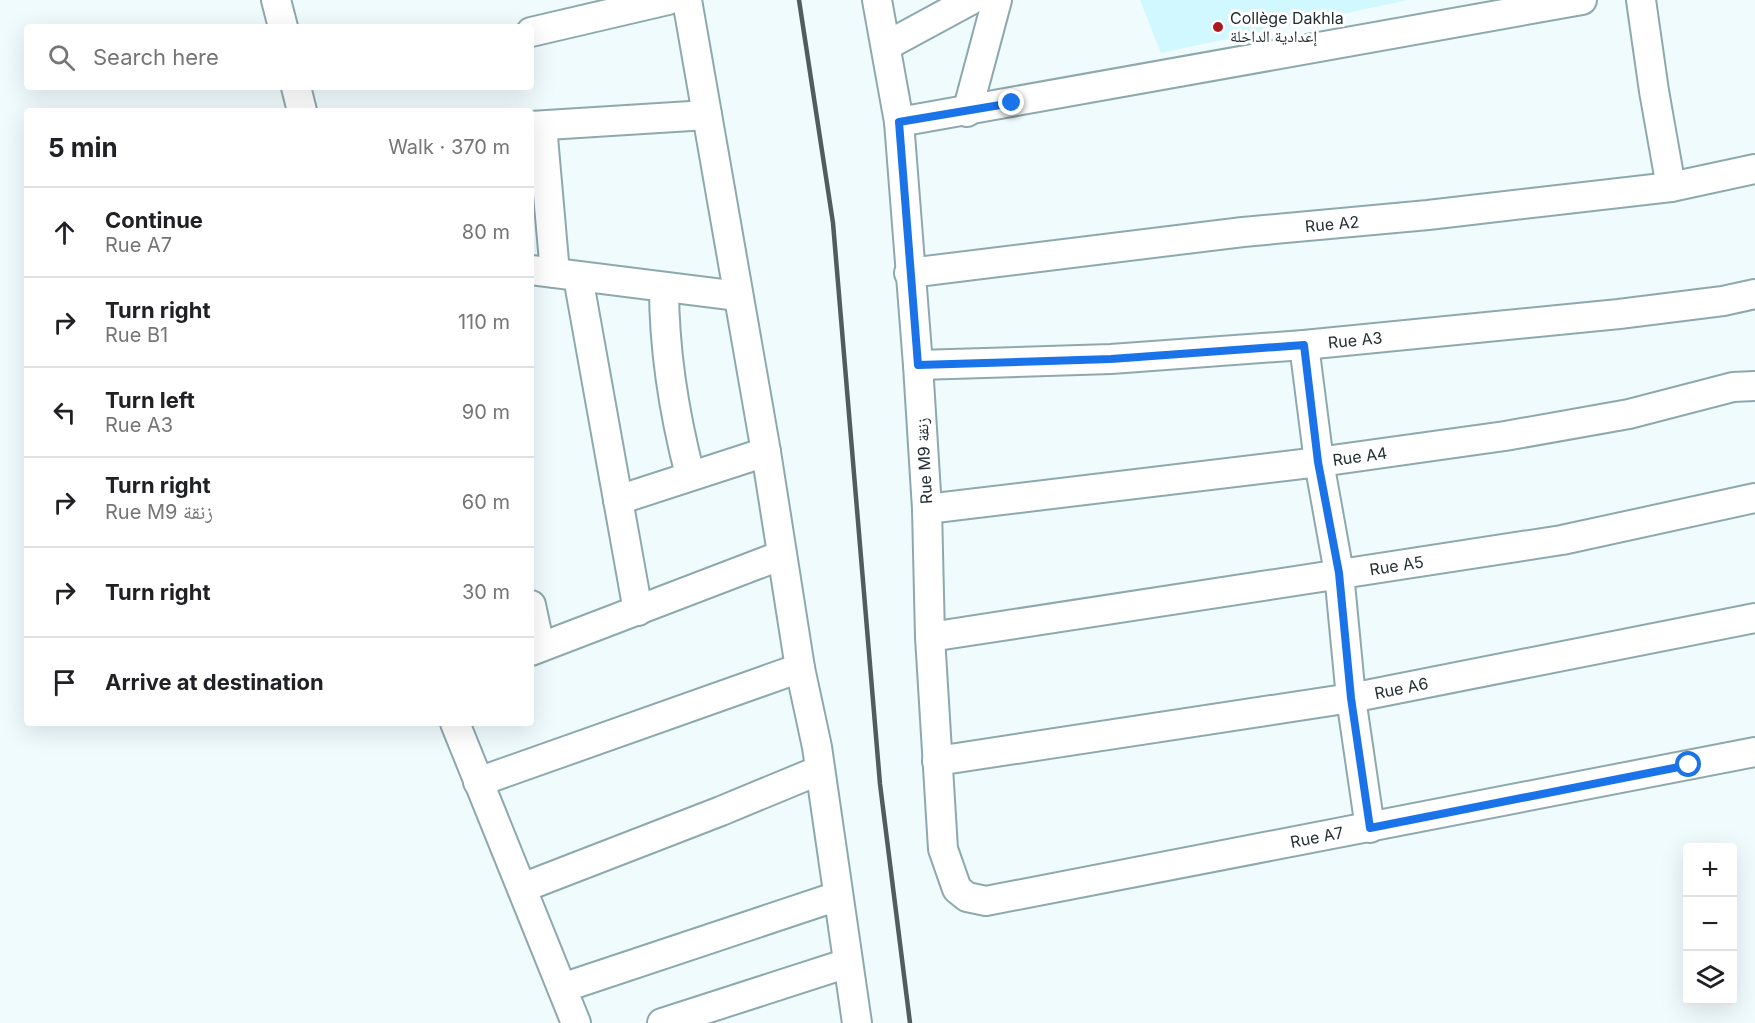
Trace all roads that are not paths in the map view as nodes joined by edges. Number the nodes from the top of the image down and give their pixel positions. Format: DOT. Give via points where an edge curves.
graph roads {
  1 [pos="276,0"];
  2 [pos="668,0"];
  3 [pos="687,0"];
  4 [pos="877,0"];
  5 [pos="971,0"];
  6 [pos="997,0"];
  7 [pos="1581,0"];
  8 [pos="1641,0"];
  9 [pos="281,24"];
  10 [pos="534,31"];
  11 [pos="886,46"];
  12 [pos="297,90"];
  13 [pos="301,108"];
  14 [pos="967,112"];
  15 [pos="707,115"];
  16 [pos="899,122"];
  17 [pos="536,126"];
  18 [pos="1755,169"];
  19 [pos="1671,187"];
  20 [pos="555,273"];
  21 [pos="909,273"];
  22 [pos="664,287"];
  23 [pos="1755,294"];
  24 [pos="738,296"];
  25 [pos="1304,345"];
  26 [pos="918,365"];
  27 [pos="1755,386"];
  28 [pos="766,452"];
  29 [pos="1318,462"];
  30 [pos="690,476"];
  31 [pos="1755,498"];
  32 [pos="618,500"];
  33 [pos="927,509"];
  34 [pos="782,555"];
  35 [pos="1339,573"];
  36 [pos="638,611"];
  37 [pos="1755,618"];
  38 [pos="534,631"];
  39 [pos="930,637"];
  40 [pos="536,649"];
  41 [pos="800,668"];
  42 [pos="1351,698"];
  43 [pos="456,726"];
  44 [pos="1755,752"];
  45 [pos="937,761"];
  46 [pos="820,770"];
  47 [pos="478,782"];
  48 [pos="1370,828"];
  49 [pos="522,888"];
  50 [pos="838,896"];
  51 [pos="986,901"];
  52 [pos="848,963"];
  53 [pos="562,988"];
  54 [pos="576,1023"];
  55 [pos="662,1023"];
  56 [pos="857,1023"];
  1 -- 9 [label="street"];
  2 -- 10 [label="street"];
  3 -- 15 [label="street"];
  4 -- 11 [label="street, Rue M9 زنقة"];
  5 -- 11 [label="street"];
  6 -- 14 [label="street"];
  7 -- 14 [label="street"];
  8 -- 19 [label="street"];
  11 -- 16 [label="street, Rue M9 زنقة"];
  12 -- 13 [label="street"];
  14 -- 16 [label="street"];
  15 -- 17 [label="street"];
  15 -- 24 [label="street"];
  16 -- 21 [label="street, Rue M9 زنقة"];
  17 -- 20 [label="street"];
  18 -- 19 [label="street, Rue A2"];
  19 -- 21 [label="street, Rue A2" via="1243,232"];
  20 -- 22 [label="street"];
  20 -- 32 [label="street"];
  21 -- 26 [label="street, Rue M9 زنقة"];
  22 -- 24 [label="street"];
  22 -- 30 [label="street" via="670,385"];
  23 -- 25 [label="street, Rue A3" via="1619,314"];
  24 -- 28 [label="street"];
  25 -- 26 [label="street, Rue A3" via="1111,359"];
  25 -- 29 [label="street"];
  26 -- 33 [label="street, Rue M9 زنقة"];
  27 -- 29 [label="street, Rue A4" via="1733,387 1629,414 1505,436"];
  28 -- 30 [label="street"];
  28 -- 34 [label="street"];
  29 -- 33 [label="street, Rue A4"];
  29 -- 35 [label="street"];
  30 -- 32 [label="street"];
  31 -- 35 [label="street, Rue A5" via="1562,540"];
  32 -- 36 [label="street"];
  33 -- 39 [label="street, Rue M9 زنقة"];
  34 -- 36 [label="street"];
  34 -- 41 [label="street"];
  35 -- 39 [label="street, Rue A5"];
  35 -- 42 [label="street"];
  36 -- 40 [label="street"];
  37 -- 42 [label="street, Rue A6"];
  38 -- 40 [label="street"];
  39 -- 45 [label="street, Rue M9 زنقة"];
  41 -- 46 [label="street"];
  41 -- 47 [label="street"];
  42 -- 45 [label="street, Rue A6"];
  42 -- 48 [label="street"];
  43 -- 47 [label="street"];
  44 -- 48 [label="street, Rue A7"];
  45 -- 51 [label="street, Rue M9 زنقة" via="943,849 950,873 957,889 967,897"];
  46 -- 49 [label="street"];
  46 -- 50 [label="street"];
  47 -- 49 [label="street"];
  48 -- 51 [label="street, Rue A7"];
  49 -- 53 [label="street"];
  50 -- 52 [label="street"];
  50 -- 53 [label="street"];
  52 -- 55 [label="street"];
  52 -- 56 [label="street"];
  53 -- 54 [label="street"];
}
